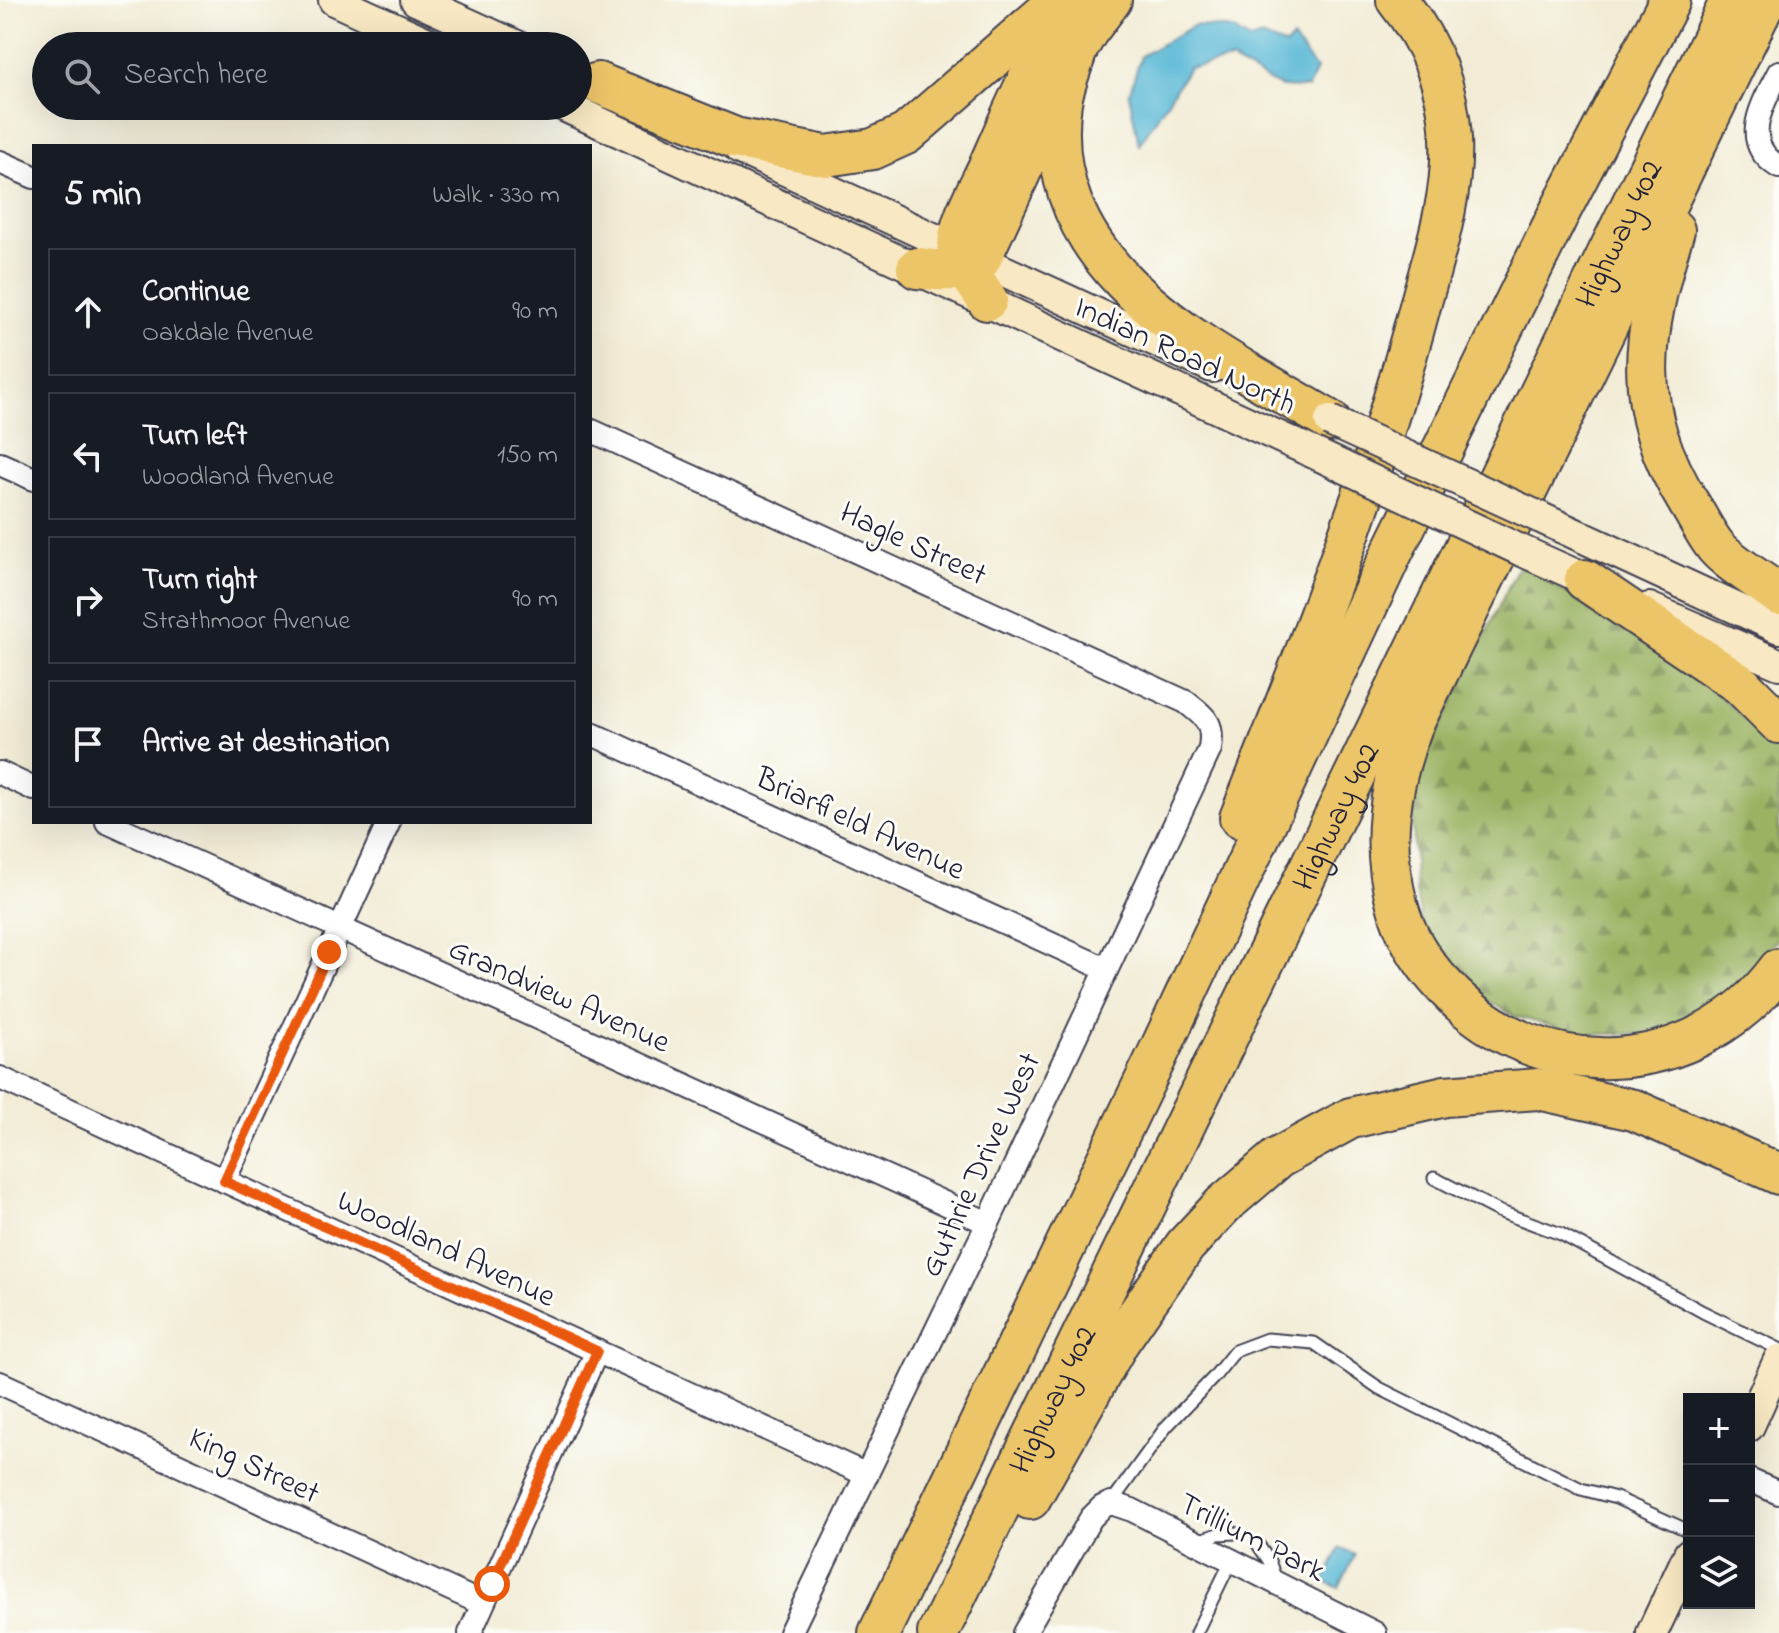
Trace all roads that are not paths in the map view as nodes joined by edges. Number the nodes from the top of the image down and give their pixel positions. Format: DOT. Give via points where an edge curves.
graph roads {
  1 [pos="334,0"];
  2 [pos="416,0"];
  3 [pos="1060,0"];
  4 [pos="1072,0"];
  5 [pos="1111,0"];
  6 [pos="1397,0"];
  7 [pos="1644,0"];
  8 [pos="1670,0"];
  9 [pos="1688,0"];
  10 [pos="1731,0"];
  11 [pos="1766,0"];
  12 [pos="404,32"];
  13 [pos="486,32"];
  14 [pos="1077,49"];
  15 [pos="1779,72"];
  16 [pos="592,81"];
  17 [pos="592,81"];
  18 [pos="592,119"];
  19 [pos="0,162"];
  20 [pos="1779,167"];
  21 [pos="32,176"];
  22 [pos="917,268"];
  23 [pos="973,270"];
  24 [pos="592,431"];
  25 [pos="1322,437"];
  26 [pos="0,464"];
  27 [pos="32,478"];
  28 [pos="1585,580"];
  29 [pos="1779,595"];
  30 [pos="1779,628"];
  31 [pos="1779,664"];
  32 [pos="1208,719"];
  33 [pos="1779,723"];
  34 [pos="592,734"];
  35 [pos="0,773"];
  36 [pos="32,788"];
  37 [pos="1240,818"];
  38 [pos="111,824"];
  39 [pos="388,824"];
  40 [pos="340,929"];
  41 [pos="1106,969"];
  42 [pos="1779,969"];
  43 [pos="0,1078"];
  44 [pos="1779,1174"];
  45 [pos="1434,1178"];
  46 [pos="224,1181"];
  47 [pos="988,1223"];
  48 [pos="1779,1349"];
  49 [pos="597,1351"];
  50 [pos="1779,1360"];
  51 [pos="0,1383"];
  52 [pos="1755,1413"];
  53 [pos="867,1475"];
  54 [pos="1755,1483"];
  55 [pos="1779,1493"];
  56 [pos="1106,1505"];
  57 [pos="1683,1528"];
  58 [pos="1235,1533"];
  59 [pos="1194,1542"];
  60 [pos="1257,1543"];
  61 [pos="1231,1561"];
  62 [pos="1683,1567"];
  63 [pos="1277,1585"];
  64 [pos="483,1604"];
  65 [pos="470,1633"];
  66 [pos="790,1633"];
  67 [pos="854,1633"];
  68 [pos="879,1633"];
  69 [pos="901,1633"];
  70 [pos="938,1633"];
  71 [pos="958,1633"];
  72 [pos="1024,1633"];
  73 [pos="1196,1633"];
  74 [pos="1375,1633"];
  75 [pos="1652,1633"];
  1 -- 12 [label="main road"];
  2 -- 13 [label="main road"];
  3 -- 16 [label="highway" via="906,134 873,149 826,156 735,138"];
  4 -- 23 [label="highway" via="1050,35 964,224"];
  5 -- 14 [label="highway"];
  6 -- 37 [label="highway" via="1421,32 1439,72 1451,141 1447,198 1405,363 1358,506"];
  7 -- 37 [label="highway"];
  8 -- 68 [label="highway, Highway 402" via="1390,557"];
  9 -- 69 [label="highway" via="1408,564 1168,1080"];
  10 -- 70 [label="highway, Highway 402"];
  11 -- 29 [label="highway" via="1679,214 1649,325 1646,361 1652,420 1672,476 1716,547"];
  11 -- 42 [label="highway" via="1412,726 1395,776 1387,830 1397,905 1418,953 1472,1013 1528,1045 1605,1059 1665,1050 1720,1026 1756,997"];
  14 -- 23 [label="highway"];
  14 -- 25 [label="highway" via="1061,100 1061,149 1076,211 1101,257 1145,304"];
  15 -- 20 [label="street" via="1758,116 1758,143 1767,160"];
  17 -- 23 [label="main road, Indian Road North"];
  18 -- 22 [label="main road"];
  19 -- 21 [label="street"];
  22 -- 23 [label="highway"];
  23 -- 25 [label="main road, Indian Road North"];
  23 -- 25 [label="main road, Indian Road North"];
  24 -- 32 [label="street, Hagle Street" via="1186,702"];
  25 -- 28 [label="main road, Indian Road North, bridge" via="1520,550"];
  25 -- 30 [label="main road, Indian Road North, bridge" via="1539,517"];
  26 -- 27 [label="street"];
  28 -- 31 [label="main road, Indian Road North"];
  28 -- 33 [label="highway" via="1741,685"];
  32 -- 41 [label="street, Guthrie Drive West" via="1210,749"];
  34 -- 41 [label="street, Briarfield Avenue"];
  35 -- 36 [label="street"];
  37 -- 67 [label="highway"];
  38 -- 40 [label="street, Grandview Avenue"];
  39 -- 40 [label="street"];
  40 -- 46 [label="street"];
  40 -- 47 [label="street, Grandview Avenue"];
  41 -- 47 [label="street, Guthrie Drive West"];
  43 -- 46 [label="street, Woodland Avenue"];
  44 -- 71 [label="highway" via="1634,1110 1538,1089 1445,1096 1351,1118 1278,1158 1185,1246 1150,1295"];
  45 -- 48 [label="lane" via="1498,1211 1561,1234"];
  46 -- 49 [label="street, Woodland Avenue"];
  47 -- 53 [label="street, Guthrie Drive West"];
  49 -- 53 [label="street, Woodland Avenue"];
  49 -- 64 [label="street"];
  50 -- 52 [label="main road"];
  51 -- 64 [label="street, King Street"];
  53 -- 66 [label="street, Guthrie Drive West"];
  54 -- 55 [label="street"];
  56 -- 57 [label="lane" via="1166,1427 1235,1351 1267,1339 1314,1343 1379,1388 1581,1489 1616,1498"];
  56 -- 59 [label="street, Trillium Park" via="1132,1510"];
  56 -- 72 [label="street" via="1091,1518"];
  58 -- 59 [label="lane"];
  59 -- 61 [label="street, Trillium Park"];
  60 -- 63 [label="lane"];
  61 -- 63 [label="street, Trillium Park"];
  61 -- 73 [label="lane"];
  62 -- 75 [label="main road"];
  63 -- 74 [label="street, Trillium Park"];
  64 -- 65 [label="street"];
}
